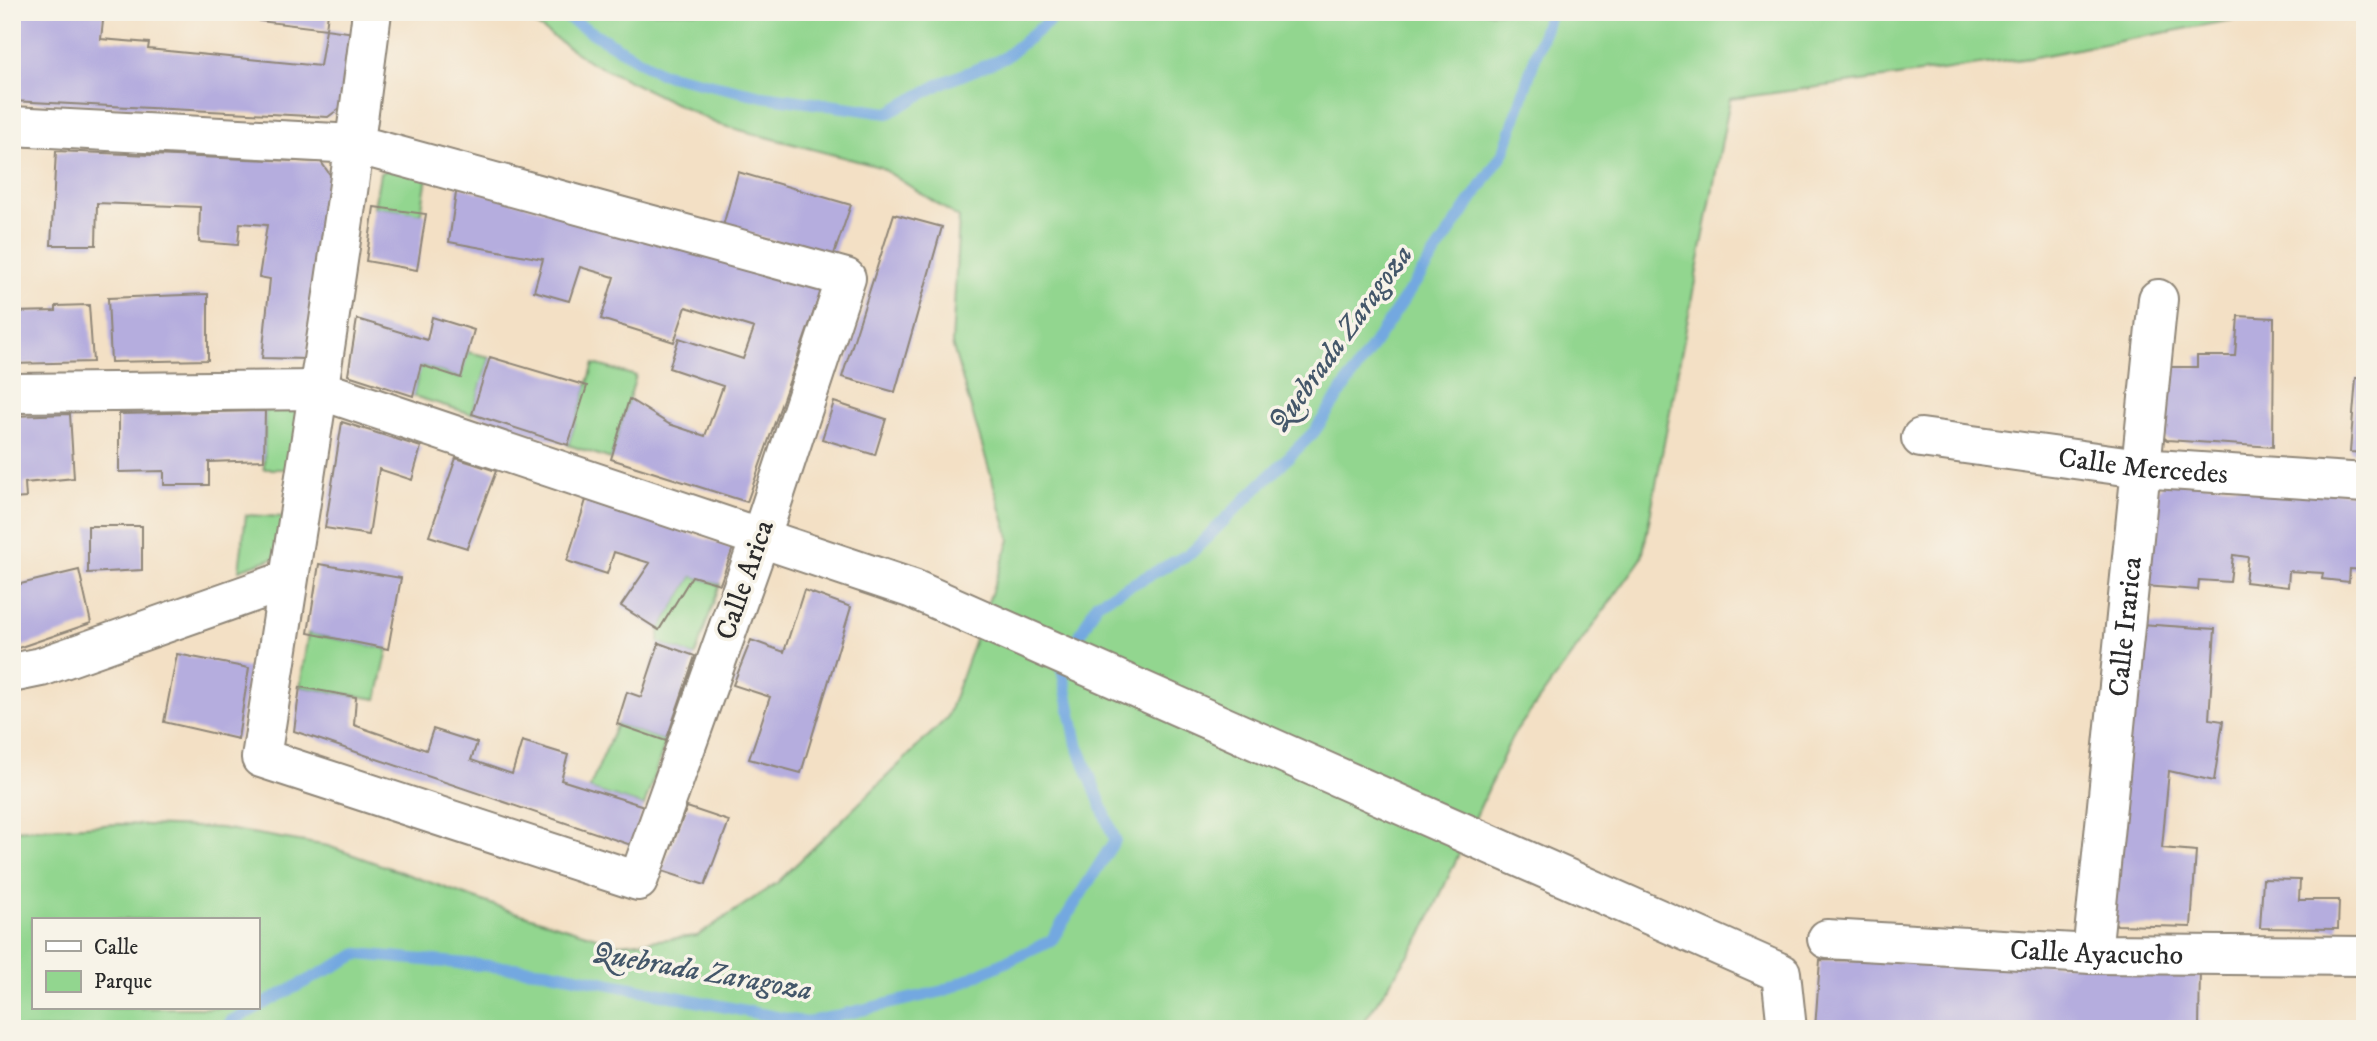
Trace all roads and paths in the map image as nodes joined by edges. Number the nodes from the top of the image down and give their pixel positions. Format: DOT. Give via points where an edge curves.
graph roads {
  1 [pos="372,12"];
  2 [pos="12,126"];
  3 [pos="355,144"];
  4 [pos="2158,299"];
  5 [pos="320,390"];
  6 [pos="12,393"];
  7 [pos="1921,438"];
  8 [pos="2140,468"];
  9 [pos="2365,483"];
  10 [pos="761,536"];
  11 [pos="288,580"];
  12 [pos="12,673"];
  13 [pos="1827,940"];
  14 [pos="2092,954"];
  15 [pos="2365,956"];
  16 [pos="1787,1029"];
  1 -- 3 [label="street"];
  2 -- 3 [label="street"];
  3 -- 5 [label="street"];
  3 -- 10 [label="street, Calle Arica" via="846,278"];
  4 -- 8 [label="street, Calle Irarica"];
  5 -- 6 [label="street"];
  5 -- 10 [label="street"];
  5 -- 11 [label="street"];
  7 -- 8 [label="street, Calle Mercedes"];
  8 -- 9 [label="street, Calle Mercedes"];
  8 -- 14 [label="street, Calle Irarica"];
  10 -- 11 [label="street, Calle Arica" via="638,881 261,758"];
  10 -- 16 [label="street" via="912,589 1781,973"];
  11 -- 12 [label="street" via="41,667"];
  13 -- 14 [label="street, Calle Ayacucho"];
  14 -- 15 [label="street, Calle Ayacucho"];
}
